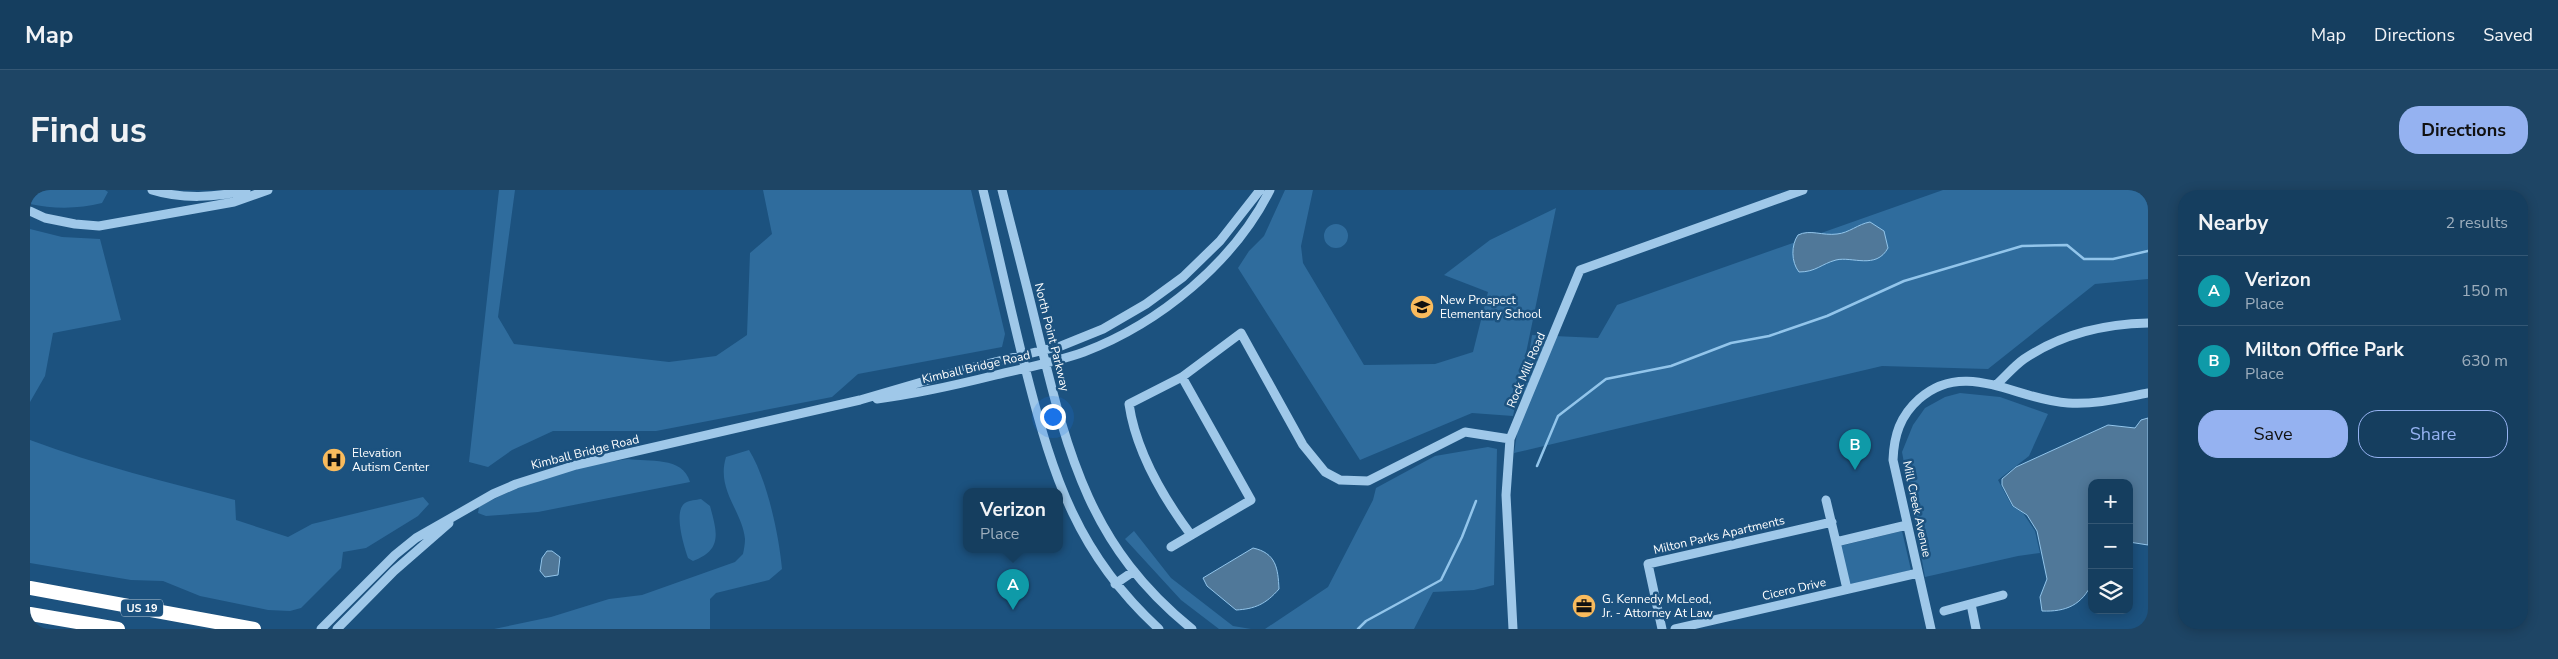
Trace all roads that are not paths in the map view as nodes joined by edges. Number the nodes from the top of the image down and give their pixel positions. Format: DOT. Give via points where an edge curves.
graph roads {
  1 [pos="152,190"];
  2 [pos="246,190"];
  3 [pos="268,190"];
  4 [pos="983,190"];
  5 [pos="1002,190"];
  6 [pos="1260,190"];
  7 [pos="1270,190"];
  8 [pos="1803,190"];
  9 [pos="30,211"];
  10 [pos="2148,323"];
  11 [pos="1042,351"];
  12 [pos="1022,356"];
  13 [pos="1045,363"];
  14 [pos="1025,368"];
  15 [pos="1182,377"];
  16 [pos="1996,385"];
  17 [pos="2148,394"];
  18 [pos="860,400"];
  19 [pos="1510,439"];
  20 [pos="1060,488"];
  21 [pos="1063,494"];
  22 [pos="1826,500"];
  23 [pos="467,508"];
  24 [pos="1832,522"];
  25 [pos="1907,525"];
  26 [pos="1191,535"];
  27 [pos="1836,542"];
  28 [pos="1171,547"];
  29 [pos="1134,571"];
  30 [pos="1918,572"];
  31 [pos="1116,584"];
  32 [pos="30,588"];
  33 [pos="1847,589"];
  34 [pos="2003,595"];
  35 [pos="1970,604"];
  36 [pos="1944,611"];
  37 [pos="30,614"];
  38 [pos="118,629"];
  39 [pos="254,629"];
  40 [pos="322,629"];
  41 [pos="337,629"];
  42 [pos="1159,629"];
  43 [pos="1192,629"];
  44 [pos="1512,629"];
  45 [pos="1662,629"];
  46 [pos="1675,629"];
  47 [pos="1932,629"];
  48 [pos="1976,629"];
  1 -- 2 [label="street" via="164,194 210,196"];
  3 -- 9 [label="street" via="234,202 99,226 45,218"];
  4 -- 12 [label="street"];
  5 -- 11 [label="street, North Point Parkway"];
  6 -- 11 [label="street, Kimball Bridge Road" via="1220,241 1164,291 1103,329"];
  7 -- 13 [label="street, Kimball Bridge Road" via="1229,250 1172,302 1110,340"];
  8 -- 19 [label="street, Rock Mill Road" via="1580,270"];
  10 -- 16 [label="street" via="2116,324 2053,344 2023,359"];
  11 -- 12 [label="street, Kimball Bridge Road"];
  11 -- 13 [label="street, North Point Parkway"];
  12 -- 14 [label="street"];
  12 -- 18 [label="street, Kimball Bridge Road"];
  13 -- 14 [label="street, Kimball Bridge Road"];
  13 -- 29 [label="street, North Point Parkway" via="1064,432 1087,496 1103,527"];
  14 -- 18 [label="street, Kimball Bridge Road" via="905,396"];
  14 -- 20 [label="street" via="1046,449"];
  15 -- 19 [label="street" via="1242,332 1303,446 1325,472 1350,482 1368,481 1465,432"];
  15 -- 26 [label="street" via="1129,404 1141,450 1170,507"];
  15 -- 26 [label="street" via="1251,500"];
  16 -- 17 [label="street, Mill Creek Avenue" via="2043,400 2069,403"];
  16 -- 25 [label="street, Mill Creek Avenue" via="1963,380 1945,383 1928,391 1908,409 1893,447"];
  18 -- 23 [label="street, Kimball Bridge Road" via="576,465 516,484"];
  19 -- 44 [label="street, Rock Mill Road" via="1506,496"];
  21 -- 31 [label="street" via="1095,555"];
  22 -- 24 [label="street"];
  23 -- 40 [label="street, Kimball Bridge Road" via="409,544"];
  23 -- 41 [label="street, Kimball Bridge Road" via="400,565"];
  24 -- 27 [label="street"];
  24 -- 45 [label="street, Milton Parks Apartments" via="1648,564"];
  25 -- 27 [label="street"];
  25 -- 30 [label="street, Mill Creek Avenue"];
  26 -- 28 [label="street"];
  27 -- 33 [label="street"];
  29 -- 31 [label="street"];
  29 -- 43 [label="street, North Point Parkway"];
  30 -- 33 [label="street, Cicero Drive"];
  30 -- 47 [label="street, Mill Creek Avenue"];
  31 -- 42 [label="street"];
  32 -- 39 [label="highway, US 19"];
  33 -- 46 [label="street, Cicero Drive"];
  34 -- 35 [label="street"];
  35 -- 36 [label="street"];
  35 -- 48 [label="street"];
  37 -- 38 [label="highway, US 19"];
}
